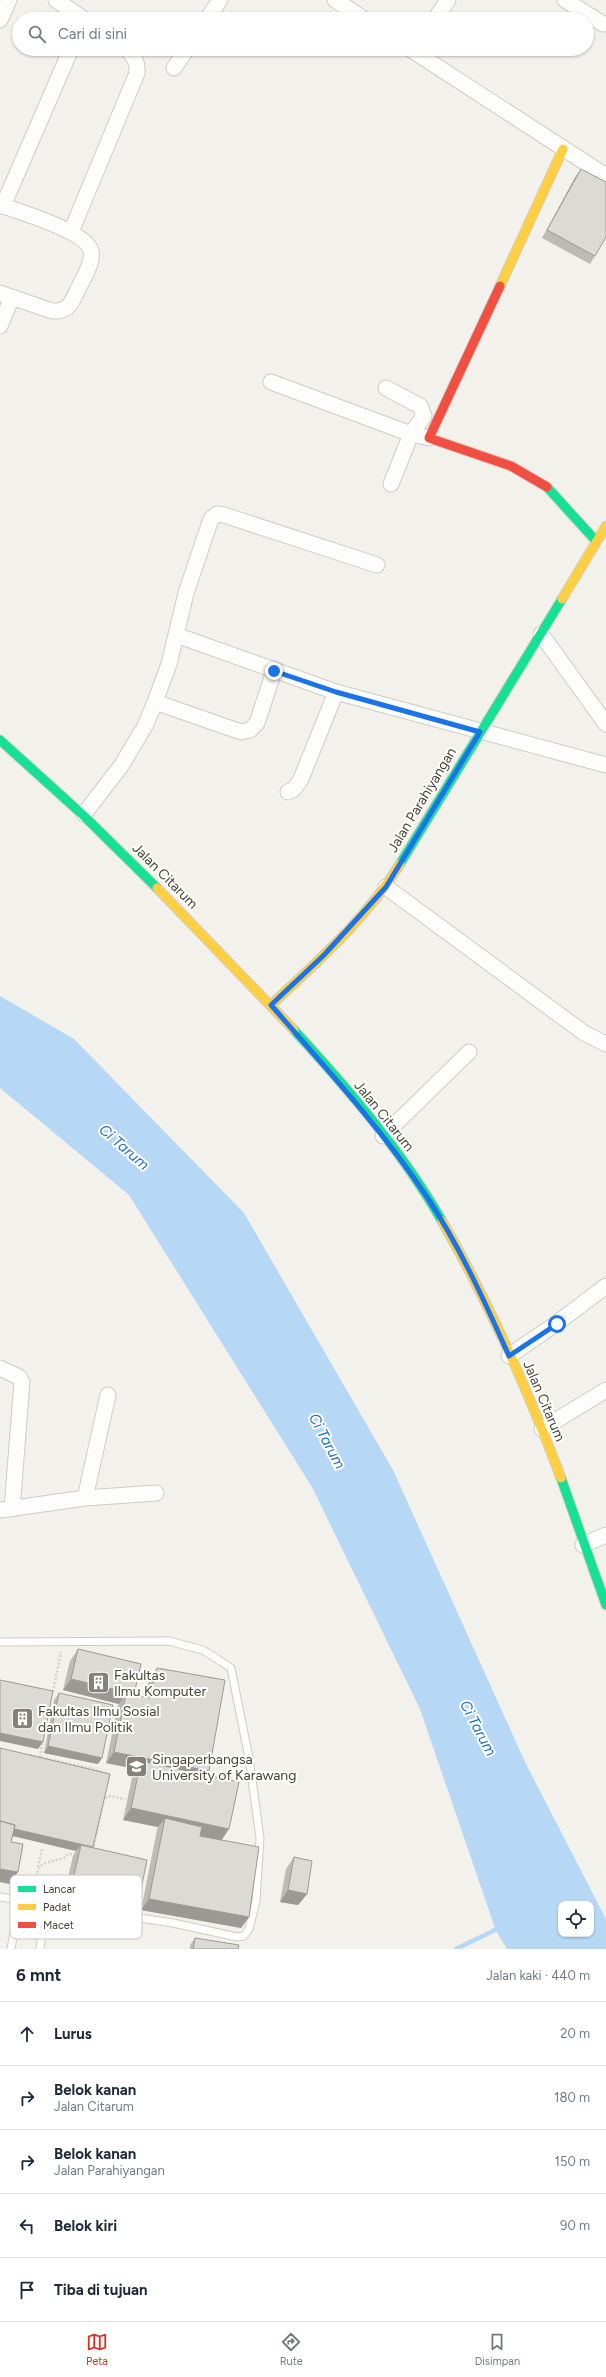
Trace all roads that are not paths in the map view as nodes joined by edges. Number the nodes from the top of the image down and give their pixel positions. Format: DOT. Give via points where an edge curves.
graph roads {
  1 [pos="9,0"];
  2 [pos="56,0"];
  3 [pos="220,0"];
  4 [pos="335,0"];
  5 [pos="448,0"];
  6 [pos="565,0"];
  7 [pos="74,12"];
  8 [pos="212,12"];
  9 [pos="353,12"];
  10 [pos="440,12"];
  11 [pos="584,12"];
  12 [pos="594,18"];
  13 [pos="0,20"];
  14 [pos="603,24"];
  15 [pos="68,56"];
  16 [pos="133,56"];
  17 [pos="182,56"];
  18 [pos="422,56"];
  19 [pos="174,68"];
  20 [pos="563,149"];
  21 [pos="606,176"];
  22 [pos="1,205"];
  23 [pos="71,232"];
  24 [pos="6,295"];
  25 [pos="0,326"];
  26 [pos="272,382"];
  27 [pos="386,388"];
  28 [pos="411,434"];
  29 [pos="429,438"];
  30 [pos="391,484"];
  31 [pos="606,526"];
  32 [pos="596,541"];
  33 [pos="377,564"];
  34 [pos="541,634"];
  35 [pos="176,635"];
  36 [pos="274,671"];
  37 [pos="336,692"];
  38 [pos="155,702"];
  39 [pos="606,724"];
  40 [pos="480,732"];
  41 [pos="0,740"];
  42 [pos="606,765"];
  43 [pos="288,792"];
  44 [pos="84,814"];
  45 [pos="386,887"];
  46 [pos="271,1005"];
  47 [pos="606,1044"];
  48 [pos="469,1052"];
  49 [pos="383,1136"];
  50 [pos="606,1286"];
  51 [pos="509,1356"];
  52 [pos="0,1368"];
  53 [pos="606,1390"];
  54 [pos="108,1395"];
  55 [pos="542,1428"];
  56 [pos="156,1493"];
  57 [pos="85,1498"];
  58 [pos="6,1509"];
  59 [pos="606,1535"];
  60 [pos="583,1545"];
  61 [pos="606,1605"];
  62 [pos="0,1642"];
  63 [pos="0,1897"];
  64 [pos="10,1898"];
  65 [pos="142,1919"];
  66 [pos="13,1939"];
  67 [pos="41,1939"];
  68 [pos="11,1949"];
  69 [pos="40,1949"];
  1 -- 13 [label="street"];
  2 -- 7 [label="street"];
  3 -- 8 [label="street"];
  4 -- 9 [label="street"];
  5 -- 10 [label="street"];
  6 -- 11 [label="street"];
  12 -- 14 [label="street"];
  15 -- 22 [label="street"];
  16 -- 23 [label="street" via="138,65 137,73"];
  17 -- 19 [label="street"];
  18 -- 20 [label="street"];
  20 -- 21 [label="street"];
  20 -- 29 [label="street"];
  22 -- 23 [label="street"];
  23 -- 24 [label="street" via="89,244 92,252 88,269 70,307 60,312 52,311"];
  24 -- 25 [label="street"];
  26 -- 28 [label="street"];
  27 -- 28 [label="street" via="423,410 424,416"];
  28 -- 29 [label="street"];
  28 -- 30 [label="street"];
  29 -- 32 [label="street" via="466,449 535,478"];
  31 -- 32 [label="street, Jalan Parahiyangan"];
  32 -- 34 [label="street, Jalan Parahiyangan"];
  33 -- 35 [label="street" via="216,514 211,519 186,593"];
  34 -- 39 [label="street"];
  34 -- 40 [label="street, Jalan Parahiyangan"];
  35 -- 36 [label="street"];
  35 -- 38 [label="street"];
  36 -- 37 [label="street"];
  36 -- 38 [label="street" via="257,723 250,730 241,732"];
  37 -- 40 [label="street"];
  37 -- 43 [label="street" via="301,779 294,789"];
  38 -- 44 [label="street" via="145,726 121,766"];
  40 -- 42 [label="street"];
  40 -- 45 [label="street, Jalan Parahiyangan"];
  41 -- 44 [label="street, Jalan Citarum"];
  44 -- 46 [label="street, Jalan Citarum"];
  45 -- 46 [label="street, Jalan Parahiyangan" via="324,955"];
  45 -- 47 [label="street" via="584,1033"];
  46 -- 49 [label="street, Jalan Citarum"];
  48 -- 49 [label="street"];
  49 -- 51 [label="street, Jalan Citarum" via="428,1198 456,1246"];
  50 -- 51 [label="street" via="557,1324"];
  51 -- 55 [label="street, Jalan Citarum"];
  52 -- 58 [label="street" via="19,1377 22,1382"];
  53 -- 55 [label="street"];
  54 -- 57 [label="street"];
  55 -- 60 [label="street, Jalan Citarum"];
  56 -- 57 [label="street"];
  57 -- 58 [label="street"];
  59 -- 60 [label="street"];
  60 -- 61 [label="street, Jalan Citarum"];
  62 -- 65 [label="lane" via="168,1641 203,1650 231,1668 249,1758 260,1838 254,1908 249,1929 244,1936 237,1937"];
  63 -- 64 [label="lane"];
  66 -- 68 [label="lane"];
  67 -- 69 [label="lane"];
}
